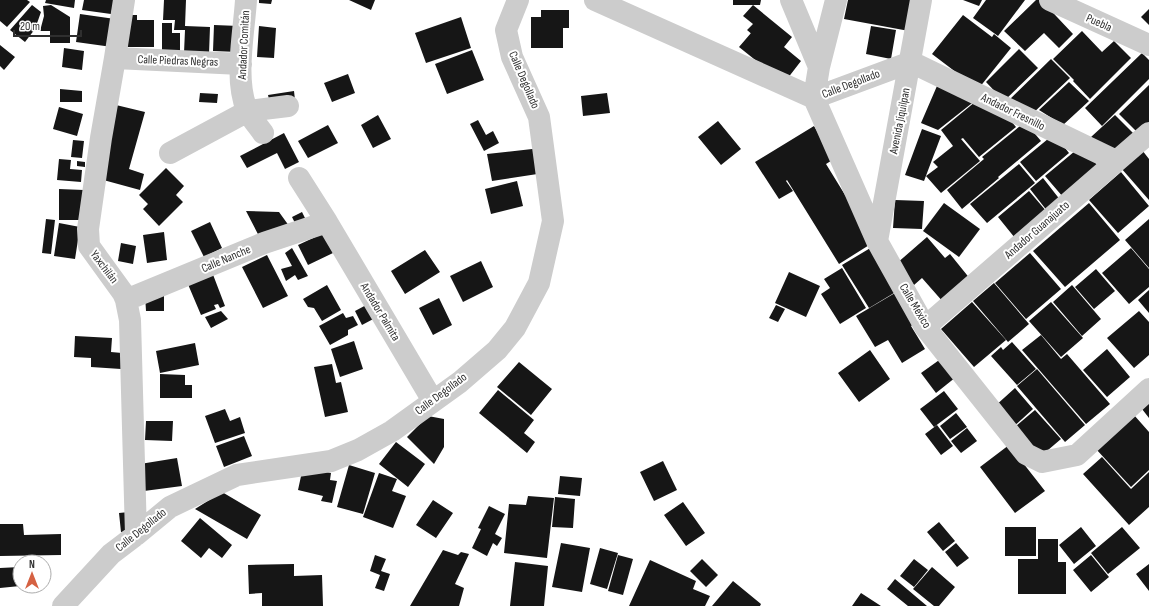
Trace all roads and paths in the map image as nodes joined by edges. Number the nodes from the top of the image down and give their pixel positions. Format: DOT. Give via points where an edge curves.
graph roads {
  1 [pos="124,0"];
  2 [pos="246,0"];
  3 [pos="518,0"];
  4 [pos="595,0"];
  5 [pos="791,0"];
  6 [pos="836,0"];
  7 [pos="921,0"];
  8 [pos="1050,0"];
  9 [pos="1149,45"];
  10 [pos="115,58"];
  11 [pos="910,62"];
  12 [pos="241,64"];
  13 [pos="819,67"];
  14 [pos="814,98"];
  15 [pos="288,106"];
  16 [pos="248,111"];
  17 [pos="263,133"];
  18 [pos="1149,133"];
  19 [pos="170,153"];
  20 [pos="1116,161"];
  21 [pos="299,178"];
  22 [pos="327,222"];
  23 [pos="877,241"];
  24 [pos="126,300"];
  25 [pos="925,327"];
  26 [pos="1149,389"];
  27 [pos="433,401"];
  28 [pos="136,535"];
  29 [pos="63,606"];
  1 -- 10 [label="street, Yaxchilán"];
  2 -- 12 [label="street, Andador Comitán"];
  3 -- 27 [label="street, Calle Degollado" via="506,30 512,57 539,117 554,221 539,282 515,328 497,350"];
  4 -- 14 [label="street, Calle Degollado"];
  5 -- 13 [label="street"];
  6 -- 13 [label="street"];
  7 -- 11 [label="street, Avenida Jiquilpan"];
  8 -- 9 [label="street, Puebla"];
  10 -- 12 [label="street, Calle Piedras Negras"];
  10 -- 24 [label="street, Yaxchilán" via="88,229 89,246"];
  11 -- 14 [label="street, Calle Degollado"];
  11 -- 20 [label="street, Andador Fresnillo"];
  11 -- 23 [label="street, Avenida Jiquilpan"];
  12 -- 16 [label="street, Andador Comitán" via="242,93"];
  13 -- 14 [label="street"];
  14 -- 23 [label="street, Calle México"];
  15 -- 16 [label="street"];
  16 -- 17 [label="street, Andador Comitán"];
  16 -- 19 [label="street"];
  18 -- 20 [label="street, Andador Guanajuato"];
  20 -- 25 [label="street, Andador Guanajuato"];
  21 -- 22 [label="street, Andador Palmita"];
  22 -- 24 [label="street, Calle Nanche" via="264,243"];
  22 -- 27 [label="street, Andador Palmita"];
  23 -- 25 [label="street, Calle México"];
  24 -- 28 [label="street, Yaxchilán" via="130,320"];
  25 -- 26 [label="street, Calle México" via="1026,454 1042,462 1076,455"];
  27 -- 28 [label="street, Calle Degollado" via="358,450 331,461 237,475 170,507"];
  28 -- 29 [label="street, Calle Degollado" via="111,554"];
}
